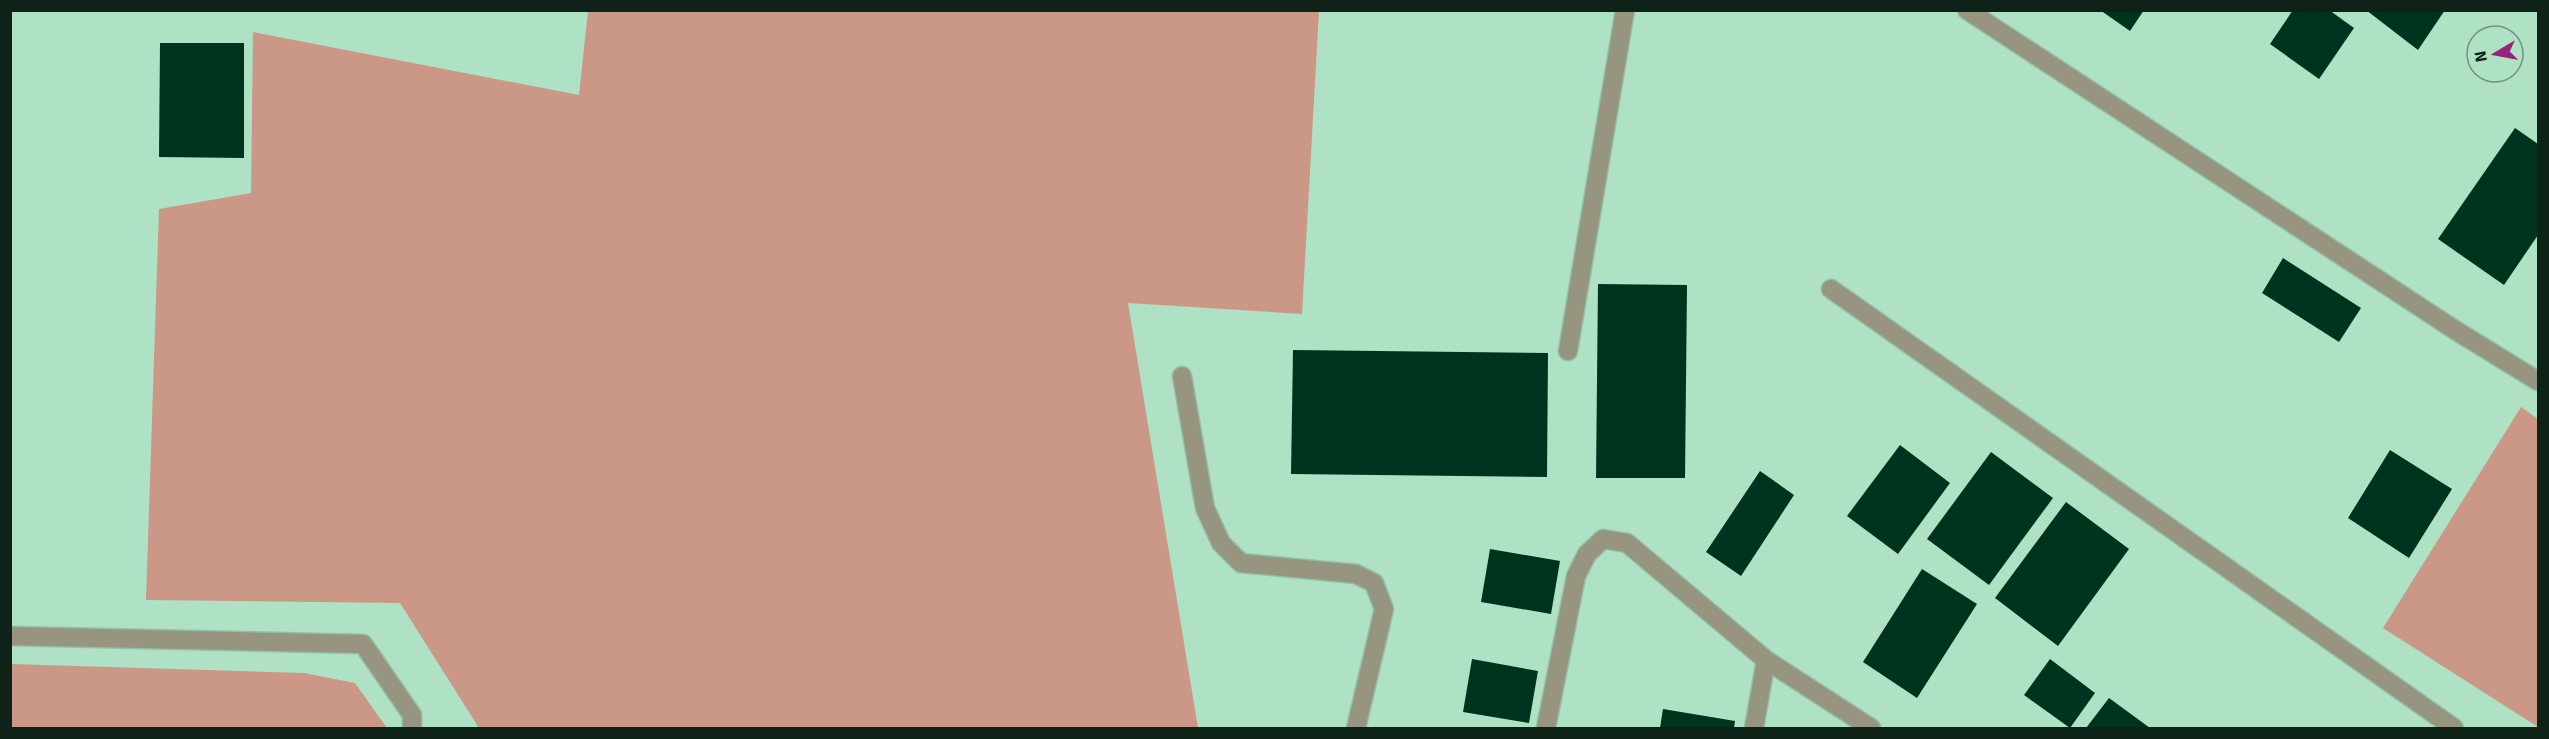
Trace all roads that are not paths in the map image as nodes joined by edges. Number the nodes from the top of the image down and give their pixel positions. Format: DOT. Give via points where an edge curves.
graph roads {
  1 [pos="1625,10"];
  2 [pos="1967,10"];
  3 [pos="1831,289"];
  4 [pos="1568,351"];
  5 [pos="1182,376"];
  6 [pos="2538,381"];
  7 [pos="10,636"];
  8 [pos="1766,660"];
  9 [pos="412,729"];
  10 [pos="1356,729"];
  11 [pos="1546,729"];
  12 [pos="1755,729"];
  13 [pos="1871,729"];
  14 [pos="2454,729"];
  1 -- 4 [label="street"];
  2 -- 6 [label="street"];
  3 -- 14 [label="street"];
  5 -- 10 [label="street" via="1205,508 1221,543 1240,563 1356,574 1374,584 1384,609"];
  7 -- 9 [label="street" via="363,644 412,715"];
  8 -- 11 [label="street" via="1627,543 1603,539 1587,554 1576,576"];
  8 -- 12 [label="street"];
  8 -- 13 [label="street"];
}
